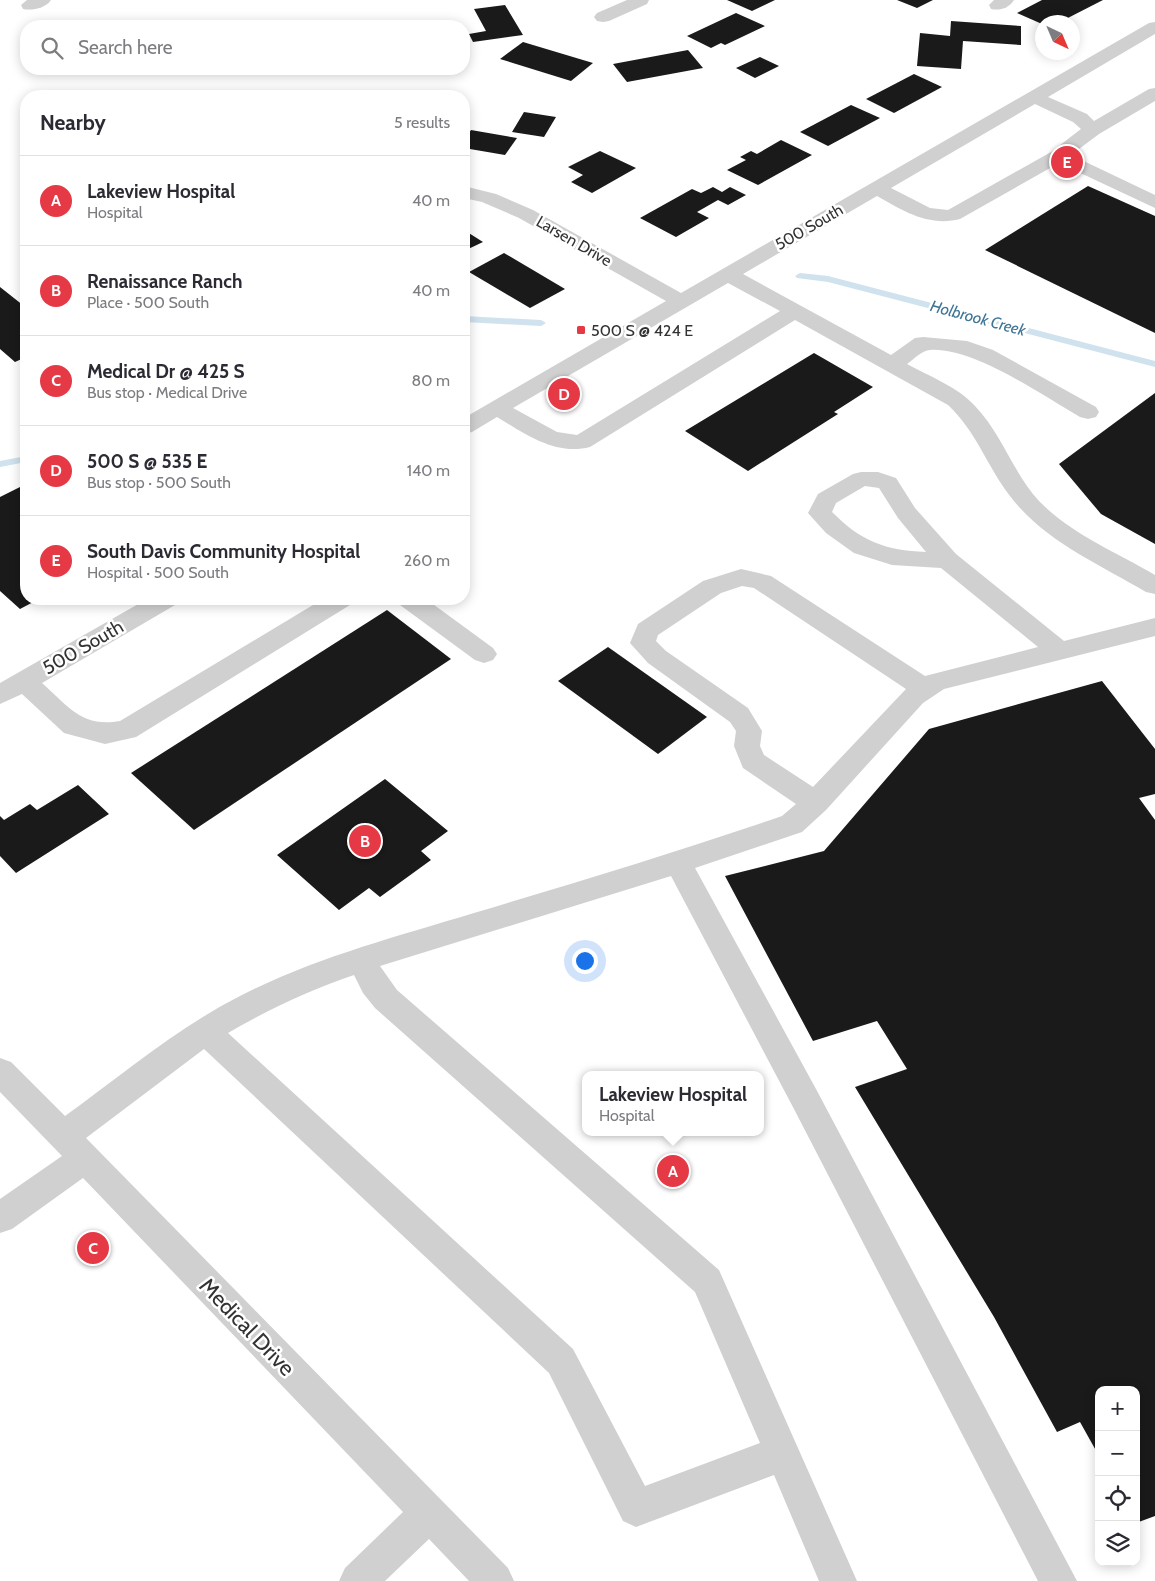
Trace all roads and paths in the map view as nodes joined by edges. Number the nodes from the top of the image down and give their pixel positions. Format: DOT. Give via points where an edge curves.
graph roads {
  1 [pos="641,0"];
  2 [pos="603,17"];
  3 [pos="1155,27"];
  4 [pos="1155,93"];
  5 [pos="1034,97"];
  6 [pos="1092,130"];
  7 [pos="1058,156"];
  8 [pos="876,188"];
  9 [pos="470,193"];
  10 [pos="1155,202"];
  11 [pos="727,274"];
  12 [pos="680,302"];
  13 [pos="795,311"];
  14 [pos="891,364"];
  15 [pos="496,408"];
  16 [pos="1088,412"];
  17 [pos="470,423"];
  18 [pos="946,560"];
  19 [pos="1155,586"];
  20 [pos="156,605"];
  21 [pos="332,605"];
  22 [pos="417,605"];
  23 [pos="1155,627"];
  24 [pos="1058,650"];
  25 [pos="484,654"];
  26 [pos="24,682"];
  27 [pos="924,688"];
  28 [pos="0,695"];
  29 [pos="816,803"];
  30 [pos="678,863"];
  31 [pos="362,960"];
  32 [pos="205,1031"];
  33 [pos="0,1071"];
  34 [pos="74,1147"];
  35 [pos="0,1218"];
  36 [pos="783,1453"];
  37 [pos="428,1514"];
  38 [pos="358,1581"];
  39 [pos="495,1581"];
  40 [pos="838,1581"];
  41 [pos="1058,1581"];
  1 -- 2 [label="street"];
  3 -- 5 [label="street, 500 South"];
  4 -- 6 [label="street"];
  5 -- 6 [label="street" via="1080,118"];
  5 -- 8 [label="street, 500 South"];
  6 -- 7 [label="street"];
  7 -- 8 [label="street" via="953,215 927,213"];
  7 -- 10 [label="street"];
  8 -- 11 [label="street, 500 South"];
  9 -- 12 [label="street, Larsen Drive" via="490,198 526,214"];
  11 -- 12 [label="street, 500 South"];
  11 -- 13 [label="street"];
  12 -- 15 [label="street, 500 South"];
  13 -- 14 [label="street"];
  13 -- 15 [label="street" via="582,442 571,444 548,436"];
  14 -- 16 [label="street" via="923,343 959,346 985,355"];
  14 -- 19 [label="street" via="969,410 1018,491 1050,523"];
  15 -- 17 [label="street, 500 South"];
  18 -- 18 [label="street" via="906,513 888,483 861,479 826,499 820,513 866,550 909,561"];
  18 -- 24 [label="street"];
  20 -- 26 [label="street, 500 South"];
  21 -- 26 [label="street" via="127,730 105,734 73,726"];
  22 -- 25 [label="street"];
  23 -- 24 [label="street"];
  24 -- 27 [label="street" via="947,678"];
  26 -- 28 [label="street, 500 South"];
  27 -- 29 [label="street"];
  27 -- 29 [label="street" via="762,582 741,577 712,587 647,630 643,643 657,657 739,715 749,731 747,746 753,761"];
  29 -- 30 [label="street" via="792,824"];
  30 -- 31 [label="street"];
  30 -- 41 [label="street"];
  31 -- 32 [label="street" via="303,980"];
  31 -- 36 [label="street" via="386,999 707,1281"];
  32 -- 34 [label="street"];
  32 -- 36 [label="street" via="560,1362 636,1508"];
  33 -- 34 [label="street, Medical Drive"];
  34 -- 35 [label="street"];
  34 -- 37 [label="street, Medical Drive"];
  36 -- 40 [label="street"];
  37 -- 38 [label="street"];
  37 -- 39 [label="street, Medical Drive"];
}
